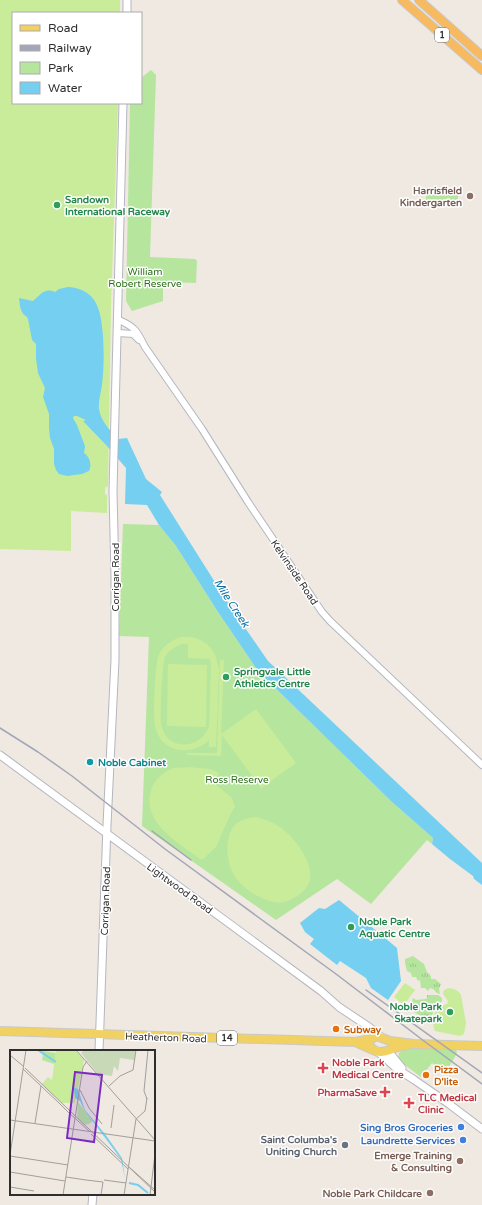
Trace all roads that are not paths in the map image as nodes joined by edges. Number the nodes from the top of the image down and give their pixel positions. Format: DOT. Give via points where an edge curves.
graph roads {
  1 [pos="128,0"];
  2 [pos="402,0"];
  3 [pos="419,0"];
  4 [pos="127,12"];
  5 [pos="482,56"];
  6 [pos="482,70"];
  7 [pos="123,104"];
  8 [pos="118,320"];
  9 [pos="118,333"];
  10 [pos="145,347"];
  11 [pos="0,755"];
  12 [pos="482,765"];
  13 [pos="107,834"];
  14 [pos="360,1022"];
  15 [pos="0,1031"];
  16 [pos="100,1034"];
  17 [pos="381,1037"];
  18 [pos="371,1039"];
  19 [pos="355,1042"];
  20 [pos="410,1045"];
  21 [pos="482,1046"];
  22 [pos="99,1050"];
  23 [pos="375,1050"];
  24 [pos="388,1051"];
  25 [pos="396,1062"];
  26 [pos="413,1079"];
  27 [pos="482,1129"];
  28 [pos="93,1195"];
  29 [pos="92,1205"];
  1 -- 4 [label="main road"];
  2 -- 6 [label="highway, 1"];
  3 -- 5 [label="highway, 1"];
  7 -- 8 [label="main road, Corrigan Road"];
  8 -- 9 [label="main road, Corrigan Road"];
  8 -- 10 [label="street, Kelvinside Road" via="130,325"];
  9 -- 10 [label="street, Kelvinside Road" via="133,334"];
  9 -- 13 [label="main road, Corrigan Road" via="114,434 115,660"];
  10 -- 12 [label="street, Kelvinside Road" via="322,612"];
  11 -- 13 [label="main road, Lightwood Road"];
  13 -- 14 [label="main road, Lightwood Road"];
  13 -- 16 [label="main road, Corrigan Road"];
  14 -- 17 [label="main road, Lightwood Road"];
  14 -- 18 [label="main road, Lightwood Road"];
  15 -- 16 [label="main road, Heatherton Road / 14"];
  16 -- 19 [label="main road, Heatherton Road / 14"];
  16 -- 22 [label="main road, Corrigan Road"];
  17 -- 18 [label="main road, 14" via="375,1036"];
  17 -- 20 [label="main road, 14"];
  17 -- 24 [label="main road"];
  18 -- 19 [label="main road, Heatherton Road / 14"];
  18 -- 23 [label="main road" via="370,1045"];
  19 -- 23 [label="main road, Heatherton Road / 14"];
  20 -- 21 [label="main road, 14"];
  20 -- 24 [label="main road, 14"];
  20 -- 25 [label="main road" via="398,1052"];
  23 -- 24 [label="main road, 14"];
  23 -- 26 [label="main road"];
  24 -- 25 [label="main road"];
  25 -- 26 [label="main road"];
  26 -- 27 [label="main road"];
  28 -- 29 [label="main road"];
}
